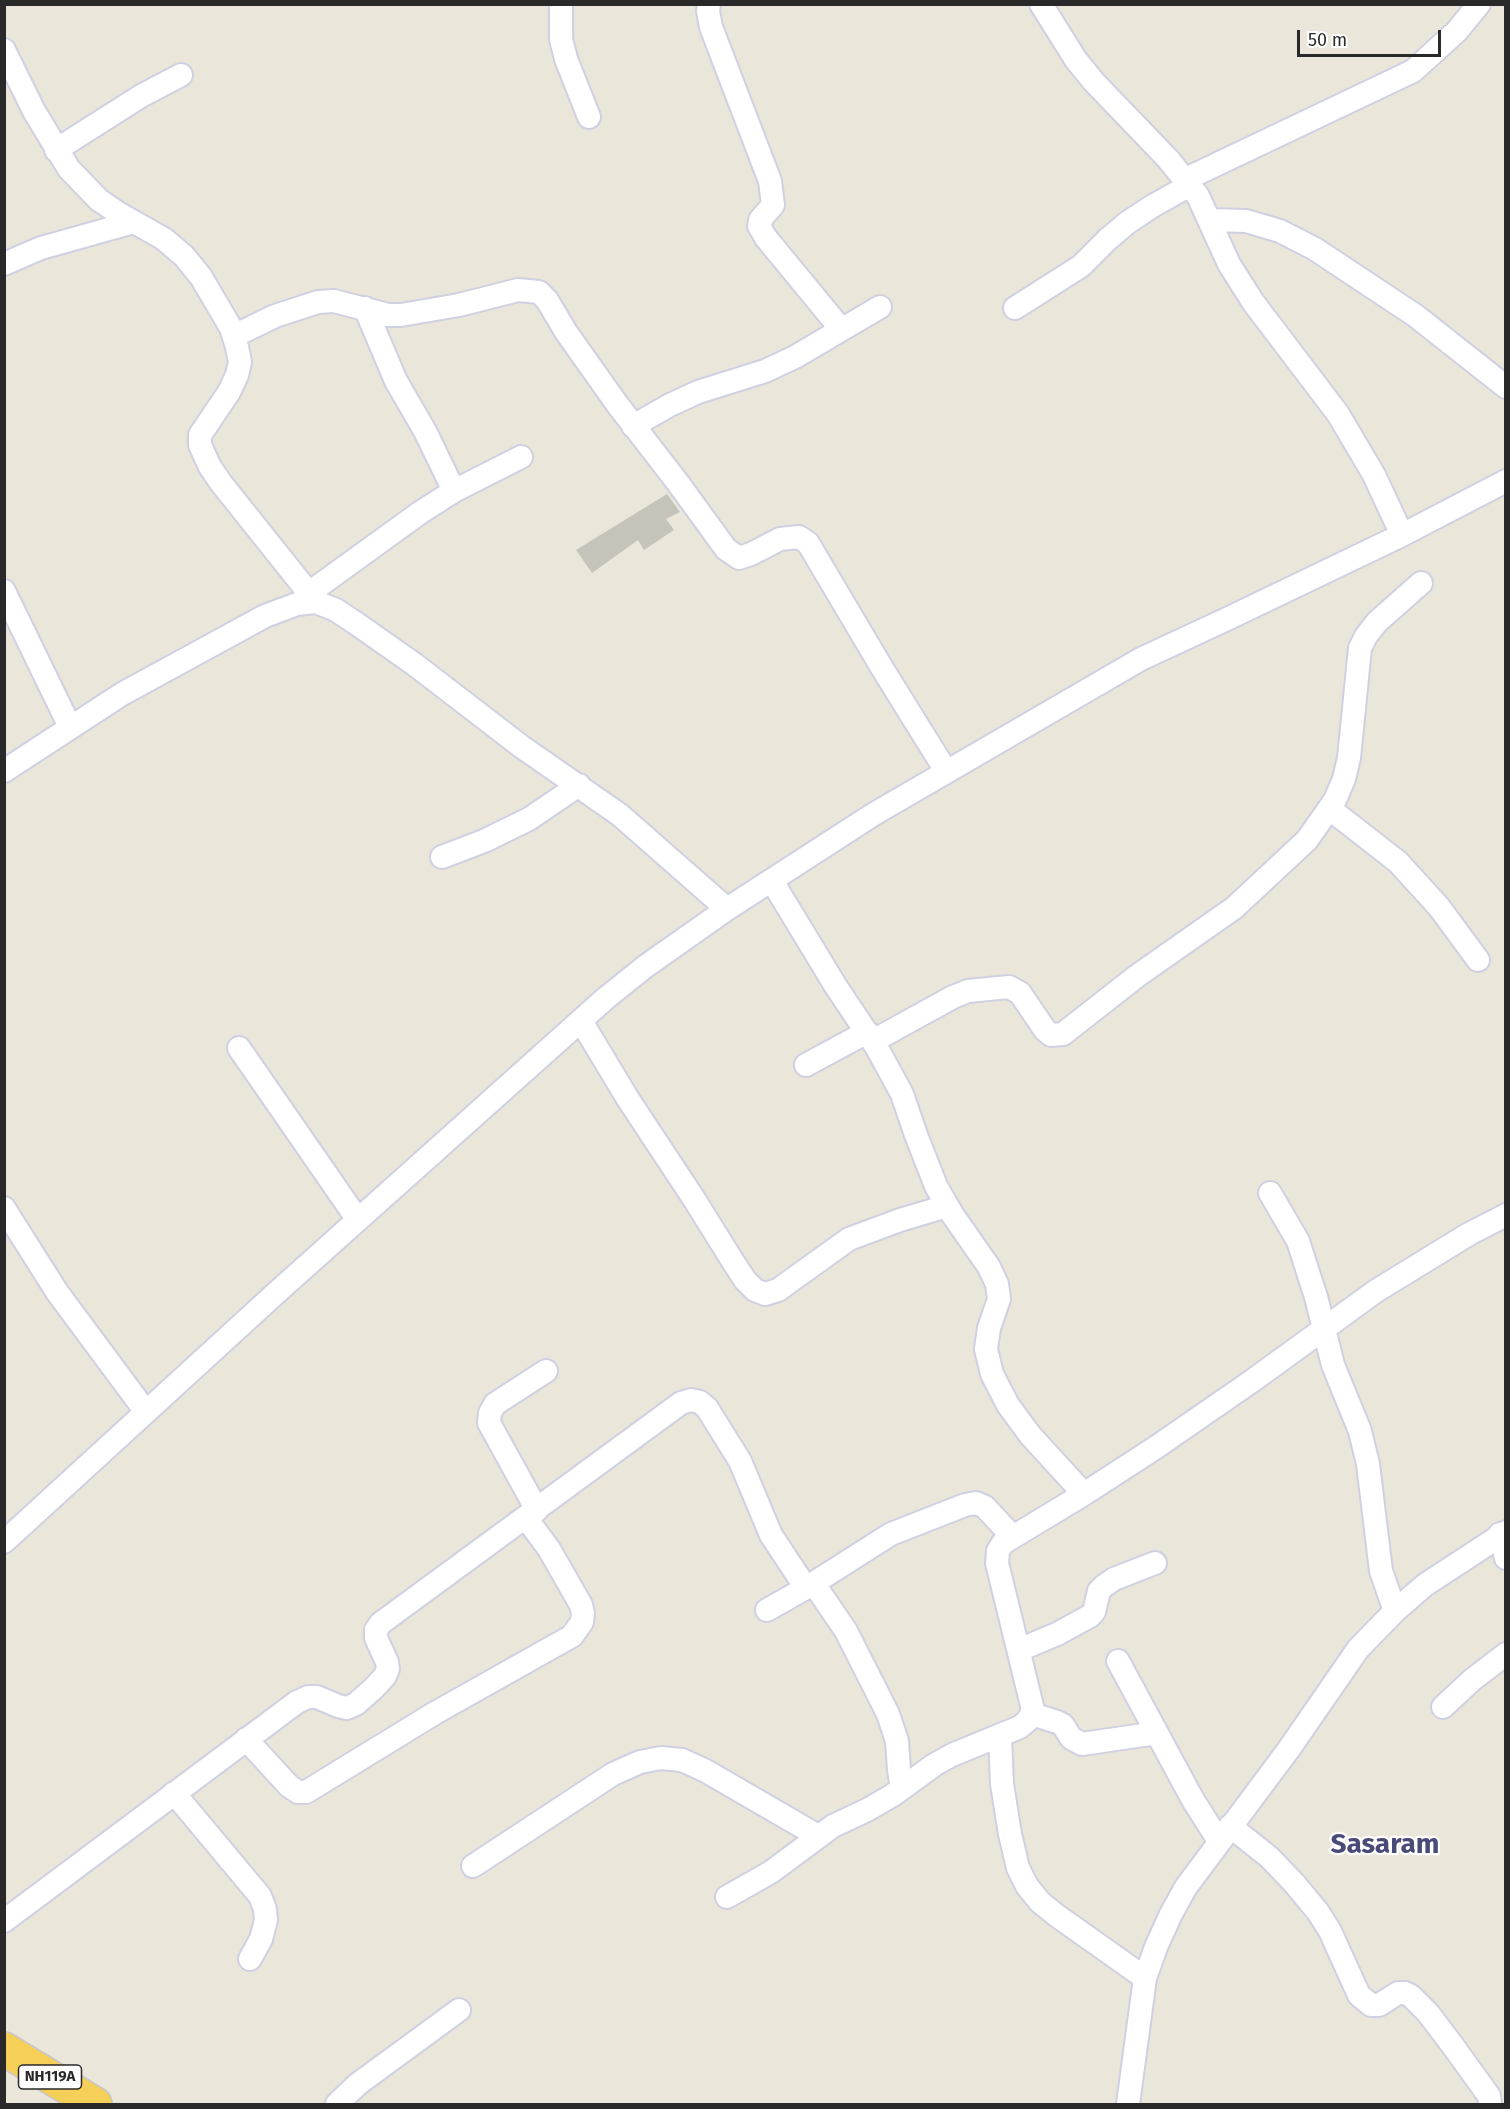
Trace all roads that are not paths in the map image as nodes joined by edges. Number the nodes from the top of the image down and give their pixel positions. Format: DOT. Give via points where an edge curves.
graph roads {
  1 [pos="561,4"];
  2 [pos="709,4"];
  3 [pos="1041,4"];
  4 [pos="1479,4"];
  5 [pos="4,50"];
  6 [pos="182,75"];
  7 [pos="589,117"];
  8 [pos="57,150"];
  9 [pos="1188,182"];
  10 [pos="1210,220"];
  11 [pos="134,222"];
  12 [pos="4,264"];
  13 [pos="880,307"];
  14 [pos="365,308"];
  15 [pos="1015,308"];
  16 [pos="842,329"];
  17 [pos="234,336"];
  18 [pos="1506,387"];
  19 [pos="633,426"];
  20 [pos="521,457"];
  21 [pos="1506,481"];
  22 [pos="454,491"];
  23 [pos="1402,535"];
  24 [pos="1421,583"];
  25 [pos="4,591"];
  26 [pos="312,597"];
  27 [pos="70,727"];
  28 [pos="4,771"];
  29 [pos="946,771"];
  30 [pos="579,785"];
  31 [pos="1330,809"];
  32 [pos="442,857"];
  33 [pos="772,881"];
  34 [pos="727,909"];
  35 [pos="1478,960"];
  36 [pos="581,1021"];
  37 [pos="870,1037"];
  38 [pos="238,1048"];
  39 [pos="806,1065"];
  40 [pos="1270,1193"];
  41 [pos="947,1206"];
  42 [pos="4,1208"];
  43 [pos="1506,1215"];
  44 [pos="358,1220"];
  45 [pos="1324,1328"];
  46 [pos="546,1371"];
  47 [pos="146,1412"];
  48 [pos="1084,1494"];
  49 [pos="531,1514"];
  50 [pos="1503,1533"];
  51 [pos="1012,1536"];
  52 [pos="4,1542"];
  53 [pos="1506,1558"];
  54 [pos="1155,1563"];
  55 [pos="810,1586"];
  56 [pos="766,1611"];
  57 [pos="1395,1611"];
  58 [pos="1018,1650"];
  59 [pos="1506,1654"];
  60 [pos="1118,1661"];
  61 [pos="1443,1707"];
  62 [pos="1032,1714"];
  63 [pos="1157,1733"];
  64 [pos="1000,1736"];
  65 [pos="246,1739"];
  66 [pos="902,1788"];
  67 [pos="174,1793"];
  68 [pos="1225,1833"];
  69 [pos="818,1836"];
  70 [pos="473,1866"];
  71 [pos="727,1897"];
  72 [pos="4,1921"];
  73 [pos="250,1959"];
  74 [pos="1145,1978"];
  75 [pos="459,2010"];
  76 [pos="4,2049"];
  77 [pos="4,2072"];
  78 [pos="57,2104"];
  79 [pos="95,2104"];
  80 [pos="337,2104"];
  81 [pos="1128,2104"];
  82 [pos="1490,2104"];
  1 -- 7 [label="street" via="561,39"];
  2 -- 16 [label="street" via="718,49 771,181 773,205 759,226"];
  3 -- 9 [label="street" via="1094,82"];
  4 -- 9 [label="street" via="1458,31 1413,70"];
  5 -- 8 [label="street"];
  6 -- 8 [label="street" via="141,96"];
  8 -- 11 [label="street" via="99,200"];
  9 -- 10 [label="street"];
  9 -- 15 [label="street" via="1127,223 1081,266"];
  10 -- 18 [label="street" via="1246,221 1280,231 1315,249 1416,316"];
  10 -- 23 [label="street" via="1229,264 1253,302 1358,447"];
  11 -- 12 [label="street" via="41,248"];
  11 -- 17 [label="street" via="184,256 201,277"];
  13 -- 16 [label="street"];
  14 -- 17 [label="street" via="334,301 318,302 275,316"];
  14 -- 19 [label="street" via="401,315 518,290 539,292"];
  14 -- 22 [label="street" via="391,370"];
  16 -- 19 [label="street" via="765,371 698,392"];
  17 -- 26 [label="street" via="240,362 237,375 200,435 200,445 221,483"];
  19 -- 29 [label="street" via="733,556 744,557 791,537 808,543"];
  20 -- 22 [label="street"];
  21 -- 23 [label="street"];
  22 -- 26 [label="street" via="388,534"];
  23 -- 29 [label="street" via="1141,658"];
  24 -- 31 [label="street" via="1377,622 1360,648 1349,758"];
  25 -- 27 [label="street"];
  26 -- 27 [label="street" via="265,616"];
  26 -- 30 [label="street" via="414,664 522,747"];
  27 -- 28 [label="street"];
  29 -- 33 [label="street"];
  30 -- 32 [label="street" via="529,819"];
  30 -- 34 [label="street" via="659,847"];
  31 -- 35 [label="street" via="1398,862 1439,907"];
  31 -- 37 [label="street" via="1290,858 1234,908 1063,1034 1051,1035 1045,1030 1020,993 1009,987 968,991"];
  33 -- 34 [label="street"];
  33 -- 37 [label="street"];
  34 -- 36 [label="street" via="646,966"];
  36 -- 41 [label="street" via="732,1260 755,1290 765,1294 778,1290 849,1239"];
  36 -- 44 [label="street"];
  37 -- 39 [label="street"];
  37 -- 41 [label="street" via="902,1094 925,1161"];
  38 -- 44 [label="street"];
  40 -- 45 [label="street" via="1298,1241"];
  41 -- 48 [label="street" via="997,1284 999,1299 986,1349 992,1374 1030,1435"];
  42 -- 47 [label="street" via="57,1292"];
  43 -- 45 [label="street" via="1422,1262"];
  44 -- 47 [label="street"];
  45 -- 48 [label="street"];
  45 -- 57 [label="street" via="1360,1431 1368,1464 1381,1571"];
  46 -- 49 [label="street" via="505,1396 490,1413 489,1423"];
  47 -- 52 [label="street"];
  48 -- 51 [label="street"];
  49 -- 55 [label="street" via="681,1403 700,1401 740,1461 771,1535"];
  49 -- 65 [label="street" via="381,1623 375,1638 388,1669 356,1704 347,1708 308,1697"];
  49 -- 65 [label="street" via="581,1605 582,1622 572,1636 306,1792 289,1786"];
  50 -- 53 [label="street"];
  50 -- 57 [label="street" via="1434,1578"];
  51 -- 55 [label="street" via="985,1507 976,1503 965,1505 891,1534"];
  51 -- 58 [label="street" via="998,1551 996,1563"];
  54 -- 58 [label="street" via="1104,1586 1090,1616"];
  55 -- 56 [label="street"];
  55 -- 66 [label="street" via="846,1631 888,1714 897,1741"];
  57 -- 68 [label="street" via="1358,1649"];
  58 -- 62 [label="street"];
  59 -- 61 [label="street"];
  60 -- 63 [label="street"];
  62 -- 63 [label="street" via="1063,1725 1071,1738 1082,1744"];
  62 -- 64 [label="street" via="1020,1727"];
  63 -- 68 [label="street" via="1193,1800"];
  64 -- 66 [label="street" via="952,1755"];
  64 -- 74 [label="street" via="1010,1834 1027,1886 1056,1915"];
  65 -- 67 [label="street"];
  66 -- 69 [label="street"];
  67 -- 72 [label="street"];
  67 -- 73 [label="street" via="260,1896 266,1920"];
  68 -- 74 [label="street" via="1171,1914"];
  68 -- 82 [label="street" via="1269,1857 1318,1912 1359,1995 1371,2005 1379,2005 1398,1993 1417,2000 1489,2096"];
  69 -- 70 [label="street" via="706,1771 682,1760 661,1758 613,1774"];
  69 -- 71 [label="street" via="771,1872"];
  74 -- 81 [label="street"];
  75 -- 80 [label="street" via="358,2084"];
  76 -- 79 [label="highway, NH119A"];
  77 -- 78 [label="highway, NH119A"];
}
